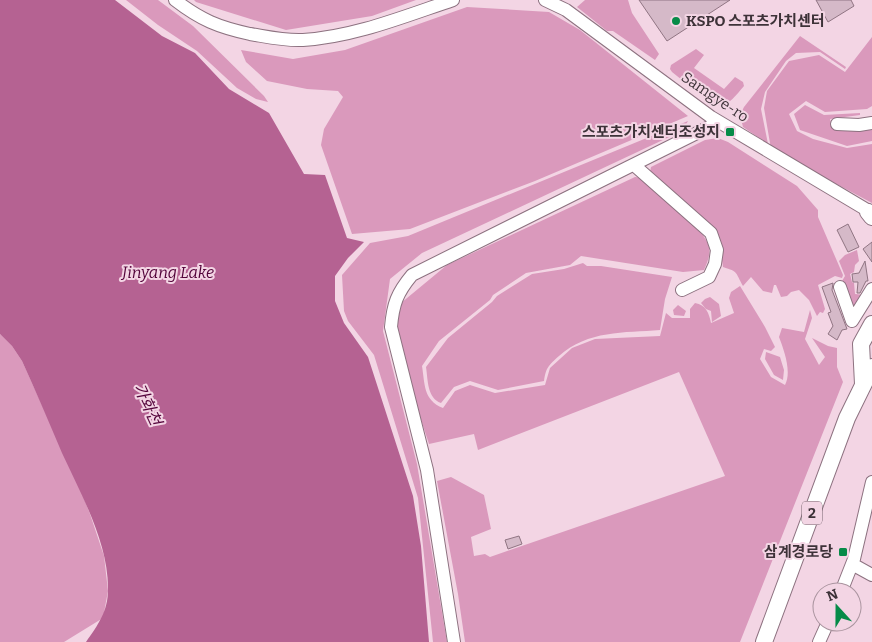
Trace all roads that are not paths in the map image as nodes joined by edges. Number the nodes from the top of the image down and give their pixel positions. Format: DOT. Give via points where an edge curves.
graph roads {
  1 [pos="175,0"];
  2 [pos="453,0"];
  3 [pos="545,0"];
  4 [pos="719,122"];
  5 [pos="872,122"];
  6 [pos="837,124"];
  7 [pos="634,165"];
  8 [pos="871,213"];
  9 [pos="840,287"];
  10 [pos="872,289"];
  11 [pos="682,290"];
  12 [pos="872,324"];
  13 [pos="872,367"];
  14 [pos="863,384"];
  15 [pos="872,482"];
  16 [pos="852,564"];
  17 [pos="872,576"];
  18 [pos="845,582"];
  19 [pos="454,642"];
  20 [pos="764,642"];
  1 -- 2 [label="street" via="213,24 273,39 302,40 341,35"];
  3 -- 4 [label="street, Samgye-ro" via="566,10"];
  4 -- 7 [label="street"];
  4 -- 8 [label="street, Samgye-ro"];
  5 -- 6 [label="street"];
  7 -- 11 [label="street" via="711,233 717,250 709,277"];
  7 -- 19 [label="street" via="412,275 393,307 391,327 427,470"];
  9 -- 10 [label="street" via="852,321"];
  12 -- 14 [label="main road" via="861,344"];
  13 -- 14 [label="main road, 2"];
  14 -- 20 [label="main road, 2" via="847,418"];
  15 -- 16 [label="street"];
  16 -- 17 [label="street"];
  16 -- 18 [label="street"];
}
